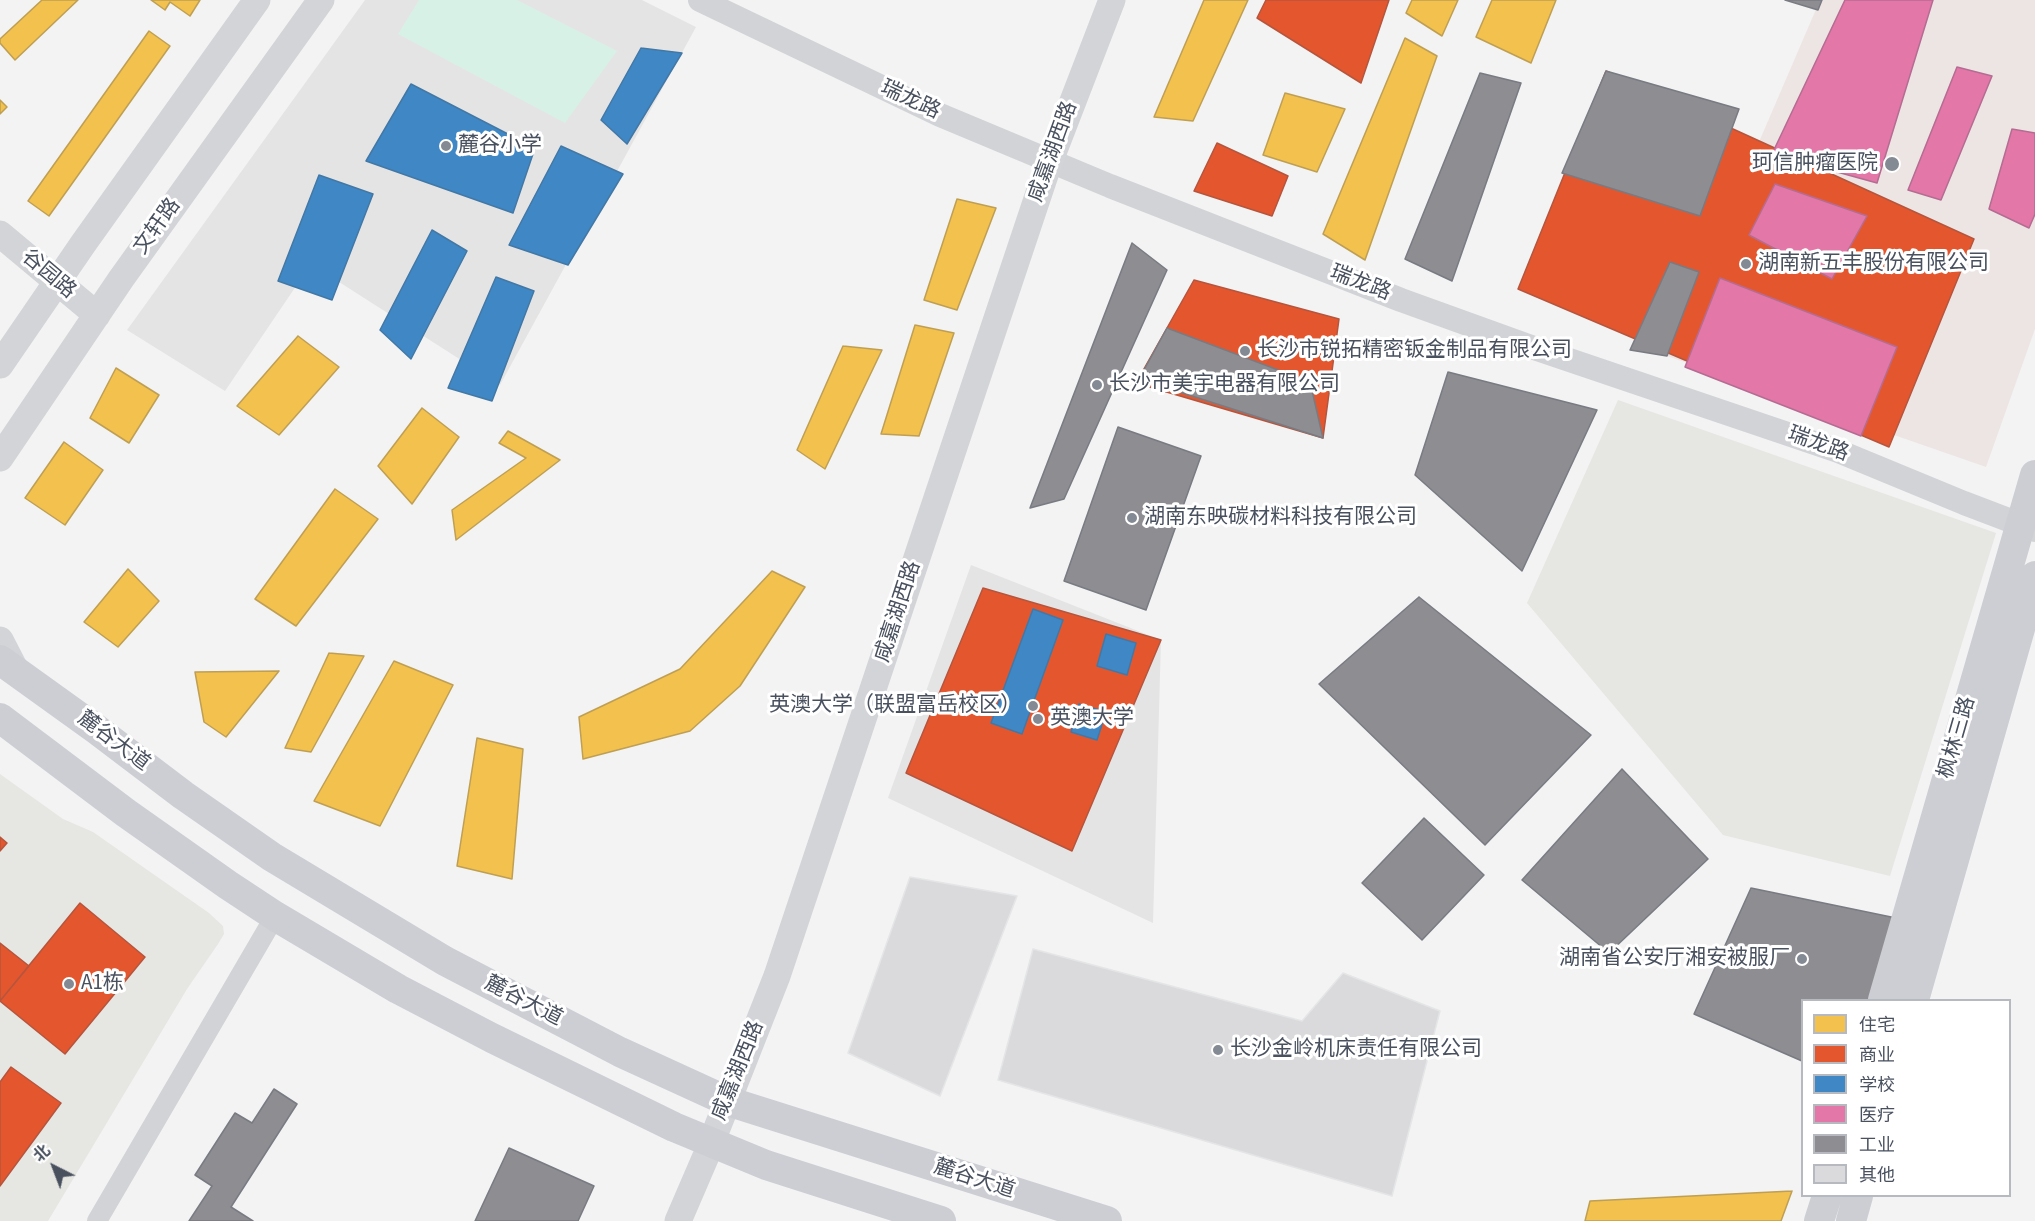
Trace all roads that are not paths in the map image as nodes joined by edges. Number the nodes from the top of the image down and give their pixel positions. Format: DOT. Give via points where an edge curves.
graph roads {
  1 [pos="257,0"];
  2 [pos="321,0"];
  3 [pos="700,0"];
  4 [pos="725,0"];
  5 [pos="1112,0"];
  6 [pos="1131,0"];
  7 [pos="1061,158"];
  8 [pos="0,234"];
  9 [pos="0,258"];
  10 [pos="52,290"];
  11 [pos="92,323"];
  12 [pos="0,365"];
  13 [pos="2,456"];
  14 [pos="2035,475"];
  15 [pos="2029,521"];
  16 [pos="2035,576"];
  17 [pos="0,640"];
  18 [pos="8,666"];
  19 [pos="0,718"];
  20 [pos="275,916"];
  21 [pos="1883,999"];
  22 [pos="1914,999"];
  23 [pos="736,1104"];
  24 [pos="719,1146"];
  25 [pos="1827,1197"];
  26 [pos="1858,1197"];
  27 [pos="98,1221"];
  28 [pos="678,1221"];
  29 [pos="698,1221"];
  30 [pos="941,1221"];
  31 [pos="1107,1221"];
  32 [pos="1819,1221"];
  33 [pos="1851,1221"];
  1 -- 10 [label="main road"];
  2 -- 11 [label="main road, 文轩路"];
  3 -- 7 [label="street, 瑞龙路" via="940,115"];
  4 -- 7 [label="street, 瑞龙路"];
  5 -- 7 [label="main road, 咸嘉湖西路"];
  6 -- 7 [label="main road, 咸嘉湖西路"];
  7 -- 15 [label="street, 瑞龙路" via="1406,290 1840,440"];
  7 -- 23 [label="main road, 咸嘉湖西路" via="794,982"];
  8 -- 10 [label="main road, 谷园路"];
  9 -- 10 [label="main road, 谷园路"];
  10 -- 11 [label="main road, 谷园路"];
  10 -- 12 [label="main road"];
  11 -- 13 [label="main road, 文轩路"];
  14 -- 15 [label="main road, 枫林三路"];
  15 -- 21 [label="main road, 枫林三路"];
  16 -- 22 [label="main road, 枫林三路"];
  17 -- 18 [label="main road"];
  18 -- 23 [label="main road, 麓谷大道" via="210,814 300,874 465,972 620,1052"];
  19 -- 20 [label="main road" via="126,813"];
  20 -- 24 [label="main road" via="398,989 492,1038"];
  20 -- 27 [label="street"];
  23 -- 24 [label="main road, 咸嘉湖西路"];
  23 -- 31 [label="main road, 麓谷大道"];
  24 -- 28 [label="main road, 咸嘉湖西路"];
  24 -- 29 [label="main road, 咸嘉湖西路"];
  24 -- 30 [label="main road"];
  25 -- 32 [label="main road"];
  26 -- 33 [label="main road"];
}
